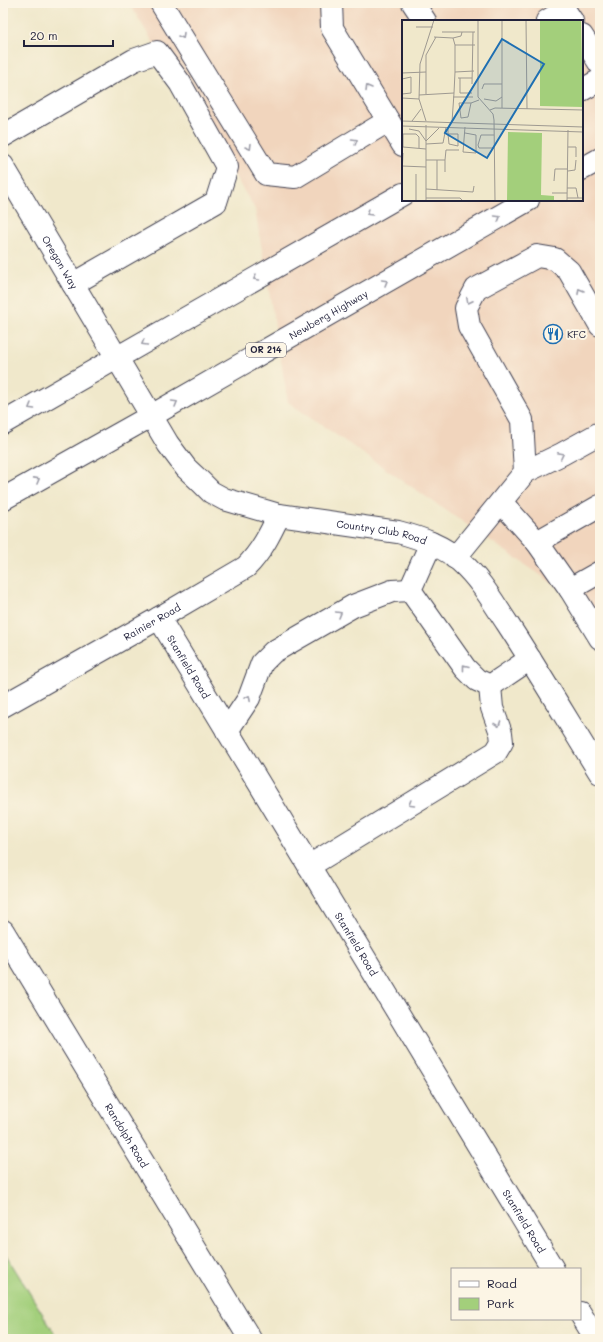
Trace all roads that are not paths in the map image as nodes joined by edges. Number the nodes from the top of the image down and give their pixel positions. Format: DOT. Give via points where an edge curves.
graph roads {
  1 [pos="161,3"];
  2 [pos="331,3"];
  3 [pos="413,3"];
  4 [pos="424,20"];
  5 [pos="583,38"];
  6 [pos="600,64"];
  7 [pos="600,80"];
  8 [pos="583,89"];
  9 [pos="388,121"];
  10 [pos="3,136"];
  11 [pos="402,143"];
  12 [pos="3,166"];
  13 [pos="402,195"];
  14 [pos="526,201"];
  15 [pos="73,284"];
  16 [pos="600,325"];
  17 [pos="117,358"];
  18 [pos="152,416"];
  19 [pos="3,423"];
  20 [pos="600,433"];
  21 [pos="525,472"];
  22 [pos="3,499"];
  23 [pos="501,502"];
  24 [pos="600,506"];
  25 [pos="280,515"];
  26 [pos="537,542"];
  27 [pos="432,544"];
  28 [pos="455,558"];
  29 [pos="600,572"];
  30 [pos="570,589"];
  31 [pos="410,590"];
  32 [pos="159,618"];
  33 [pos="600,638"];
  34 [pos="530,659"];
  35 [pos="490,686"];
  36 [pos="3,706"];
  37 [pos="227,731"];
  38 [pos="600,773"];
  39 [pos="309,866"];
  40 [pos="3,931"];
  41 [pos="552,1268"];
  42 [pos="581,1315"];
  43 [pos="250,1339"];
  44 [pos="596,1339"];
  1 -- 9 [label="street, one-way" via="266,174 295,177"];
  9 -- 2 [label="street, one-way" via="332,28"];
  3 -- 4 [label="street"];
  5 -- 6 [label="street"];
  7 -- 8 [label="street"];
  9 -- 11 [label="street"];
  10 -- 15 [label="street" via="134,60 157,52 180,84 227,167 216,202"];
  12 -- 15 [label="street, Oregon Way"];
  13 -- 17 [label="street, one-way"];
  18 -- 14 [label="street, Newberg Highway / OR 214, one-way"];
  15 -- 17 [label="street, Oregon Way"];
  16 -- 21 [label="street, one-way" via="569,272 555,259 537,256 476,288 466,308 469,326 522,420"];
  17 -- 18 [label="street, Country Club Road"];
  17 -- 19 [label="street, one-way"];
  22 -- 18 [label="street, Newberg Highway / OR 214, one-way"];
  18 -- 25 [label="street, Country Club Road" via="186,468 211,492 228,501"];
  21 -- 20 [label="street, one-way"];
  21 -- 23 [label="street"];
  23 -- 26 [label="street"];
  23 -- 28 [label="street"];
  24 -- 26 [label="street"];
  25 -- 27 [label="street, Country Club Road" via="398,532"];
  25 -- 32 [label="street, Rainier Road" via="266,542 246,567"];
  26 -- 30 [label="street"];
  27 -- 28 [label="street, Country Club Road"];
  27 -- 31 [label="street"];
  28 -- 34 [label="street, Country Club Road" via="479,581"];
  29 -- 30 [label="street"];
  30 -- 33 [label="street"];
  35 -- 31 [label="street, one-way" via="476,680 465,668"];
  37 -- 31 [label="street, one-way" via="249,698 262,663 273,652 353,606 392,591"];
  32 -- 36 [label="street, Rainier Road"];
  32 -- 37 [label="street, Stanfield Road"];
  34 -- 35 [label="street"];
  34 -- 38 [label="street, Country Club Road"];
  35 -- 39 [label="street, one-way" via="492,708 502,742 496,752"];
  37 -- 39 [label="street, Stanfield Road"];
  39 -- 41 [label="street, Stanfield Road"];
  40 -- 43 [label="street, Randolph Road"];
  42 -- 44 [label="street"];
}
